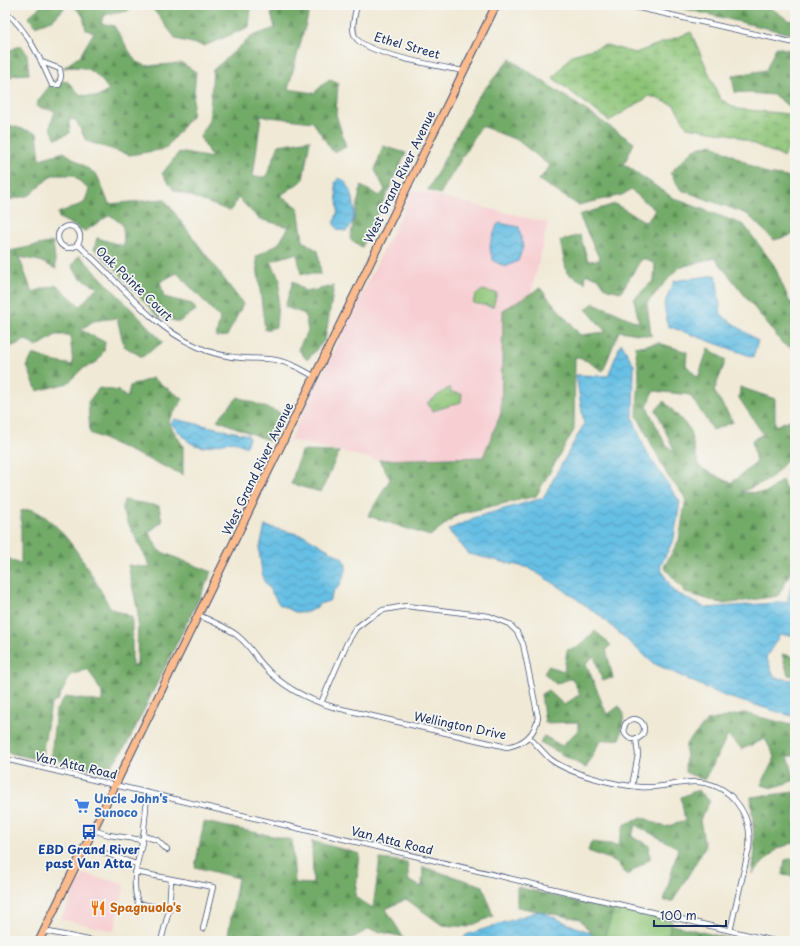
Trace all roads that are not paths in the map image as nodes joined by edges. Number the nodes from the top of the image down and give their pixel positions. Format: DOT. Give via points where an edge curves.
graph roads {
  1 [pos="357,5"];
  2 [pos="496,5"];
  3 [pos="626,5"];
  4 [pos="5,11"];
  5 [pos="795,43"];
  6 [pos="42,62"];
  7 [pos="464,71"];
  8 [pos="77,244"];
  9 [pos="315,377"];
  10 [pos="199,615"];
  11 [pos="321,703"];
  12 [pos="529,737"];
  13 [pos="636,738"];
  14 [pos="5,759"];
  15 [pos="115,785"];
  16 [pos="632,786"];
  17 [pos="147,794"];
  18 [pos="93,830"];
  19 [pos="142,838"];
  20 [pos="85,846"];
  21 [pos="167,850"];
  22 [pos="136,864"];
  23 [pos="134,872"];
  24 [pos="171,880"];
  25 [pos="169,910"];
  26 [pos="204,929"];
  27 [pos="44,931"];
  28 [pos="730,931"];
  29 [pos="39,941"];
  30 [pos="93,941"];
  31 [pos="161,941"];
  32 [pos="774,941"];
  1 -- 7 [label="street, Ethel Street" via="353,33 360,42 393,55"];
  2 -- 7 [label="main road, West Grand River Avenue"];
  3 -- 5 [label="street"];
  4 -- 6 [label="street" via="21,27"];
  6 -- 6 [label="street" via="60,69 59,85 52,85"];
  7 -- 9 [label="main road, West Grand River Avenue"];
  8 -- 8 [label="street" via="79,234 74,228 66,226 60,231 58,240 63,246 71,247"];
  8 -- 9 [label="street, Oak Pointe Court" via="129,296 162,326 179,337 216,353 282,362"];
  9 -- 10 [label="main road, West Grand River Avenue"];
  10 -- 11 [label="street, Wellington Drive" via="236,634 278,679 294,691"];
  10 -- 15 [label="main road, West Grand River Avenue"];
  11 -- 12 [label="street, Wellington Drive" via="498,746 516,746"];
  11 -- 12 [label="street" via="347,643 360,624 378,612 387,608 406,606 489,616 509,624 523,644 538,711 536,725"];
  12 -- 16 [label="street" via="551,759 566,769"];
  13 -- 13 [label="street" via="643,733 643,725 638,720 631,719 625,724 625,732 630,738"];
  13 -- 16 [label="street" via="638,754"];
  14 -- 15 [label="street, Van Atta Road"];
  15 -- 17 [label="street, Van Atta Road"];
  15 -- 18 [label="main road, West Grand River Avenue"];
  16 -- 28 [label="street" via="652,788 691,782 706,784 724,791 737,802 747,821 749,842"];
  17 -- 19 [label="street"];
  17 -- 28 [label="street, Van Atta Road"];
  18 -- 19 [label="street" via="110,835"];
  18 -- 20 [label="main road, West Grand River Avenue"];
  19 -- 21 [label="street" via="157,840"];
  19 -- 22 [label="street"];
  20 -- 22 [label="street"];
  20 -- 27 [label="main road, West Grand River Avenue"];
  22 -- 23 [label="street"];
  23 -- 24 [label="street"];
  23 -- 25 [label="street" via="138,903"];
  24 -- 25 [label="street"];
  24 -- 26 [label="street" via="213,887"];
  25 -- 31 [label="street"];
  27 -- 29 [label="main road, West Grand River Avenue"];
  27 -- 30 [label="street"];
  28 -- 32 [label="street, Van Atta Road"];
}
